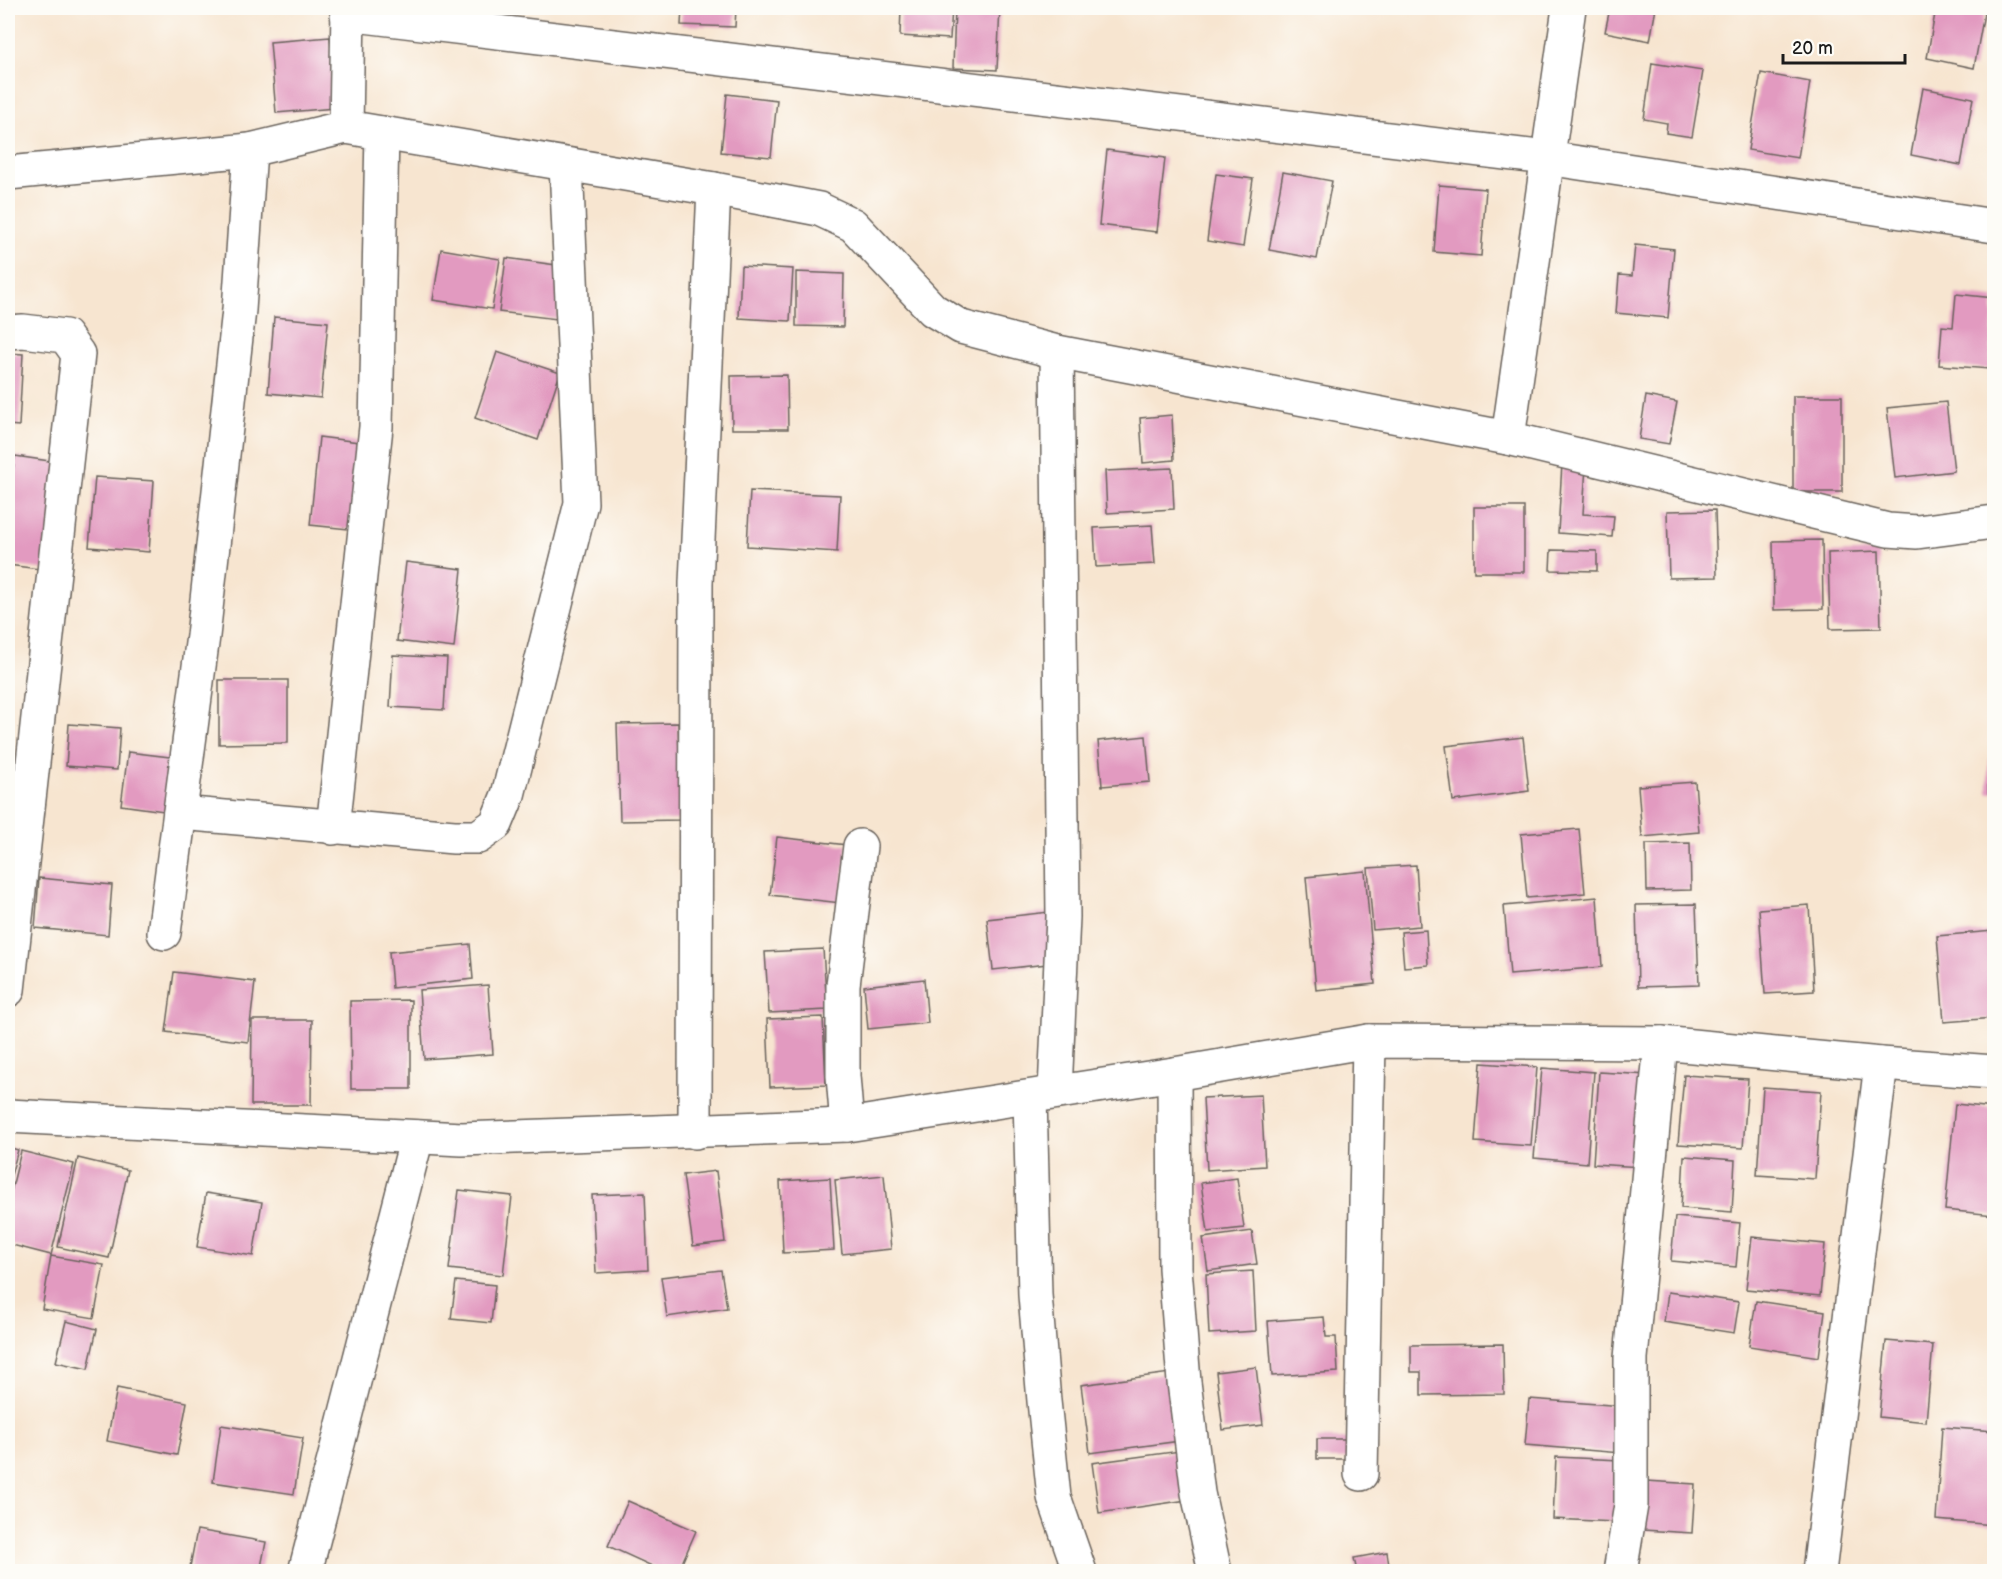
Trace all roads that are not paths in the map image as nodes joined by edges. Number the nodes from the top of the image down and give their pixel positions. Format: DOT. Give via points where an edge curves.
graph roads {
  1 [pos="1569,8"];
  2 [pos="347,11"];
  3 [pos="346,127"];
  4 [pos="382,133"];
  5 [pos="250,150"];
  6 [pos="1546,158"];
  7 [pos="566,165"];
  8 [pos="8,173"];
  9 [pos="714,189"];
  10 [pos="1995,226"];
  11 [pos="8,332"];
  12 [pos="1057,352"];
  13 [pos="1508,438"];
  14 [pos="1995,522"];
  15 [pos="180,813"];
  16 [pos="333,828"];
  17 [pos="860,846"];
  18 [pos="164,933"];
  19 [pos="8,990"];
  20 [pos="1369,1041"];
  21 [pos="1661,1043"];
  22 [pos="1881,1064"];
  23 [pos="1995,1072"];
  24 [pos="1174,1074"];
  25 [pos="1042,1094"];
  26 [pos="8,1116"];
  27 [pos="847,1125"];
  28 [pos="695,1132"];
  29 [pos="417,1137"];
  30 [pos="1361,1474"];
  31 [pos="305,1572"];
  32 [pos="1080,1572"];
  33 [pos="1215,1572"];
  34 [pos="1620,1572"];
  35 [pos="1819,1572"];
  1 -- 6 [label="street"];
  2 -- 3 [label="street"];
  2 -- 6 [label="street"];
  3 -- 4 [label="street"];
  3 -- 5 [label="street"];
  4 -- 7 [label="street"];
  4 -- 16 [label="street" via="376,427"];
  5 -- 8 [label="street"];
  5 -- 15 [label="street" via="236,333"];
  6 -- 10 [label="street"];
  6 -- 13 [label="street"];
  7 -- 9 [label="street"];
  7 -- 16 [label="street" via="581,503 508,795 496,824 478,837"];
  9 -- 12 [label="street" via="819,209 853,225 942,316 961,327"];
  9 -- 28 [label="street" via="696,583"];
  11 -- 19 [label="street" via="65,336 78,354"];
  12 -- 13 [label="street"];
  12 -- 25 [label="street" via="1063,917"];
  13 -- 14 [label="street" via="1888,530 1917,532"];
  15 -- 16 [label="street"];
  15 -- 18 [label="street"];
  17 -- 27 [label="street" via="843,984"];
  20 -- 21 [label="street"];
  20 -- 24 [label="street"];
  20 -- 30 [label="street"];
  21 -- 22 [label="street"];
  21 -- 34 [label="street" via="1631,1358 1630,1505"];
  22 -- 23 [label="street"];
  22 -- 35 [label="street"];
  24 -- 25 [label="street"];
  24 -- 33 [label="street" via="1175,1268 1184,1382 1198,1493"];
  25 -- 27 [label="street"];
  25 -- 32 [label="street" via="1035,1295 1054,1497"];
  26 -- 29 [label="street"];
  27 -- 28 [label="street"];
  28 -- 29 [label="street"];
  29 -- 31 [label="street"];
}
